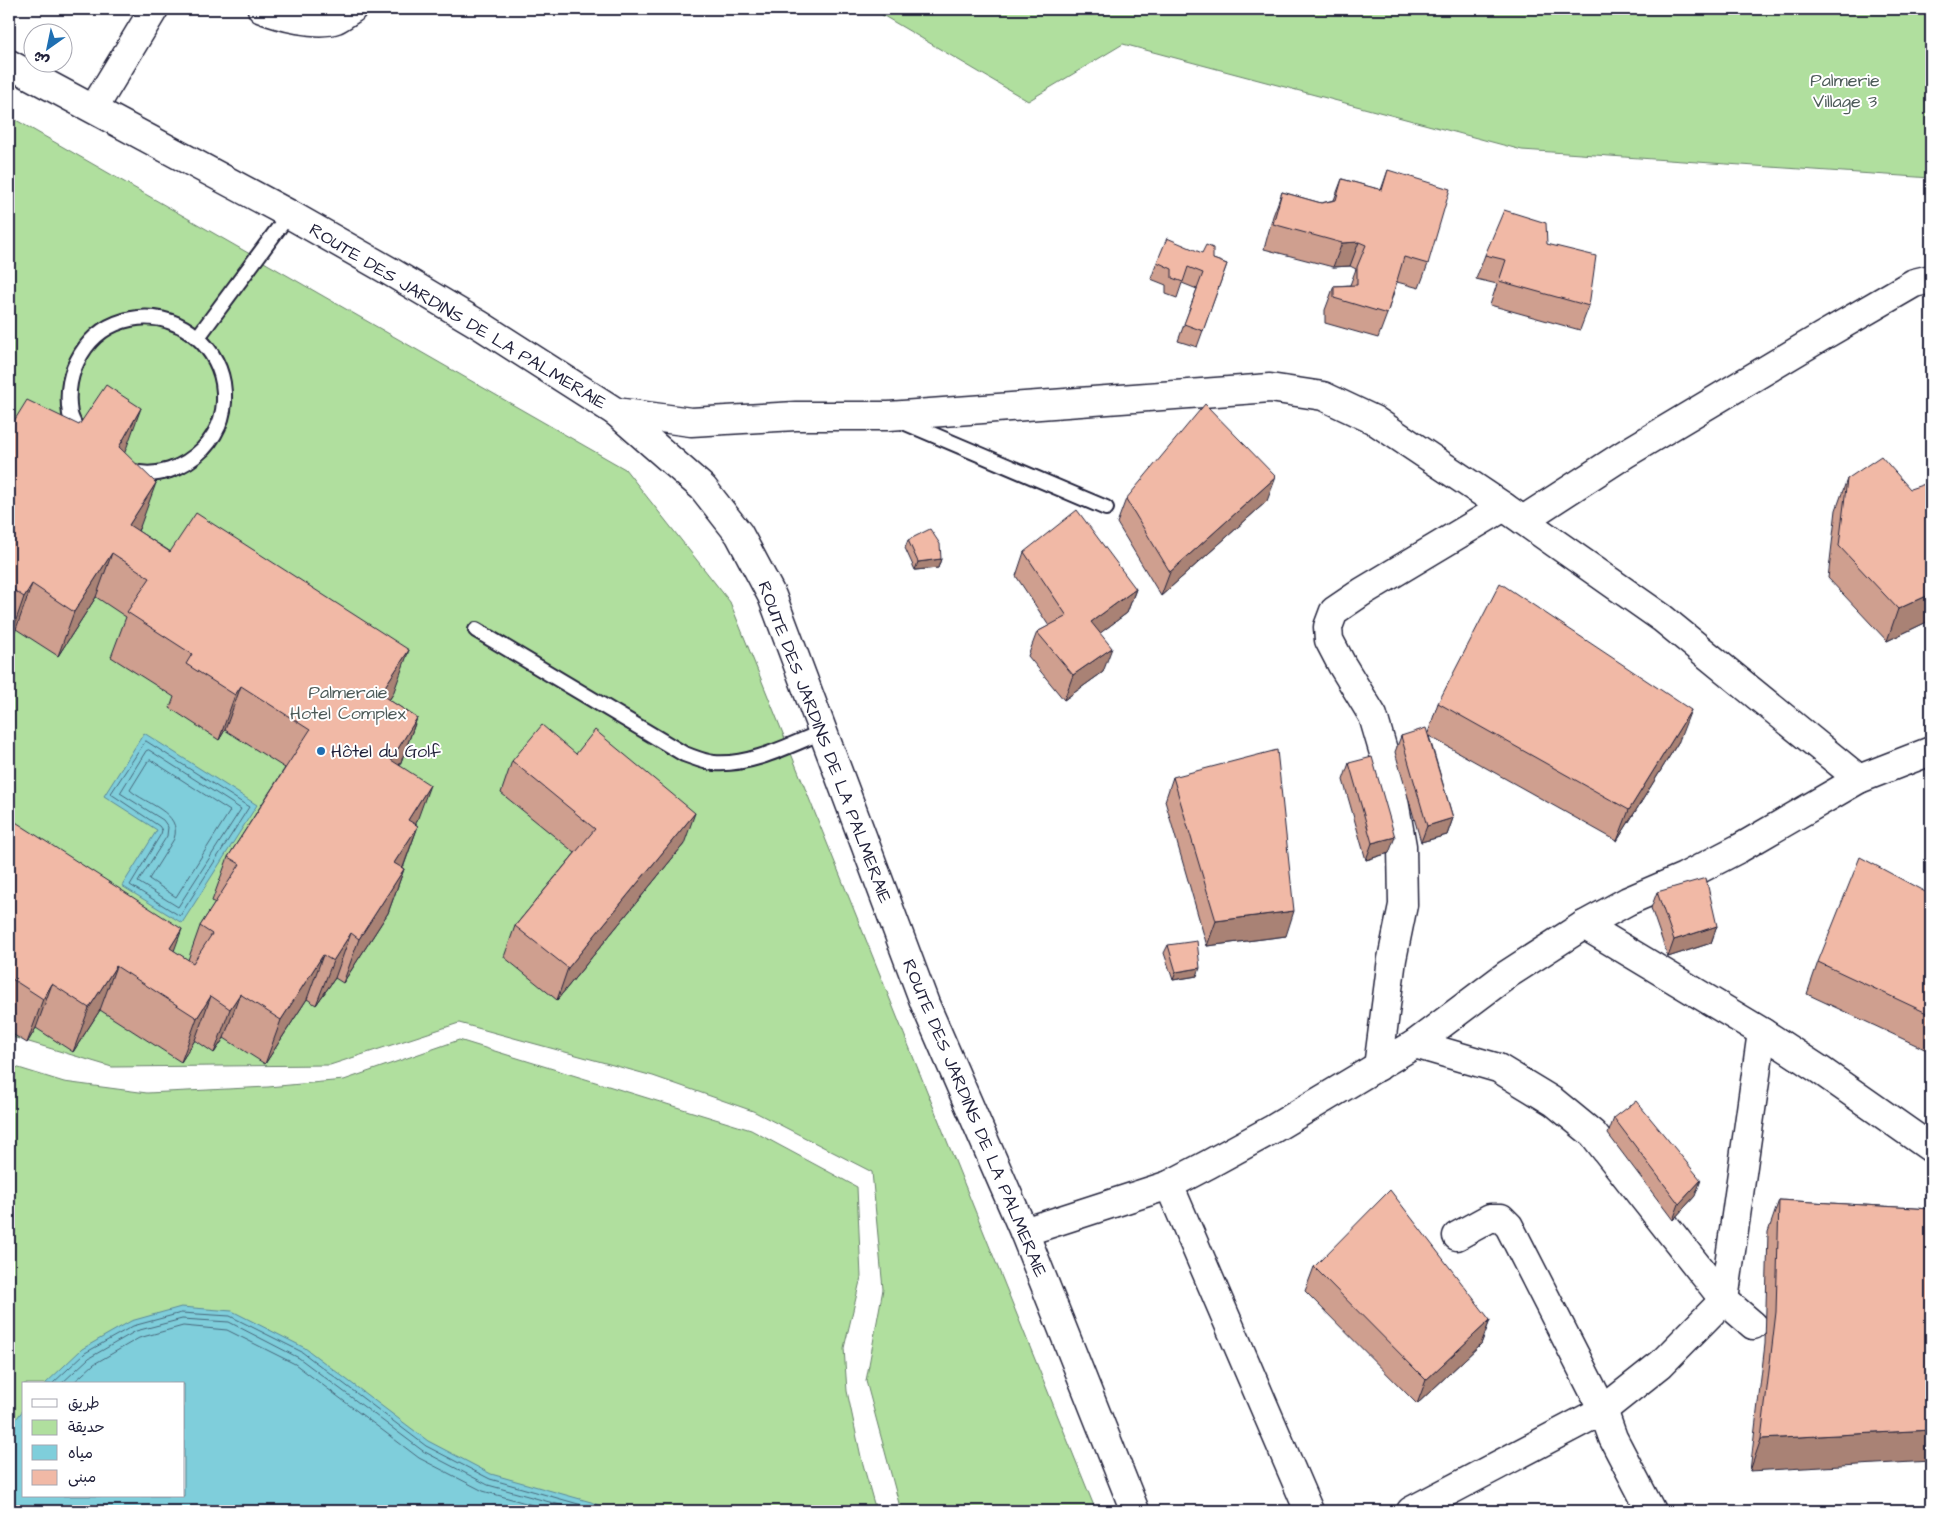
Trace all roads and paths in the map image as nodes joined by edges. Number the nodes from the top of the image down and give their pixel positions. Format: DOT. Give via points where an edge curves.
graph roads {
  1 [pos="154,9"];
  2 [pos="262,9"];
  3 [pos="352,9"];
  4 [pos="9,64"];
  5 [pos="94,108"];
  6 [pos="289,214"];
  7 [pos="1931,279"];
  8 [pos="198,337"];
  9 [pos="616,412"];
  10 [pos="889,416"];
  11 [pos="82,442"];
  12 [pos="118,468"];
  13 [pos="1106,508"];
  14 [pos="1514,514"];
  15 [pos="476,630"];
  16 [pos="822,732"];
  17 [pos="1931,750"];
  18 [pos="1859,779"];
  19 [pos="1584,925"];
  20 [pos="1762,1032"];
  21 [pos="1415,1044"];
  22 [pos="1378,1067"];
  23 [pos="1931,1148"];
  24 [pos="1168,1185"];
  25 [pos="1024,1232"];
  26 [pos="1457,1236"];
  27 [pos="1724,1300"];
  28 [pos="1753,1325"];
  29 [pos="1603,1410"];
  30 [pos="1135,1511"];
  31 [pos="1309,1511"];
  32 [pos="1410,1511"];
  33 [pos="1651,1511"];
  1 -- 5 [label="street"];
  2 -- 3 [label="street" via="314,21 335,20"];
  4 -- 5 [label="street, ROUTE DES JARDINS DE LA PALMERAIE"];
  5 -- 6 [label="street, ROUTE DES JARDINS DE LA PALMERAIE"];
  6 -- 8 [label="lane"];
  6 -- 9 [label="street, ROUTE DES JARDINS DE LA PALMERAIE" via="472,320"];
  7 -- 14 [label="street" via="1914,283 1625,454"];
  8 -- 11 [label="lane" via="178,324 155,318 131,319 108,328 88,343 75,364 68,387 70,416"];
  8 -- 12 [label="lane" via="213,353 222,373 225,396 222,419 212,440 192,460 168,472 140,474"];
  9 -- 10 [label="street" via="691,422 796,416"];
  9 -- 16 [label="street, ROUTE DES JARDINS DE LA PALMERAIE" via="702,488 739,534 772,596"];
  10 -- 13 [label="lane"];
  10 -- 14 [label="street" via="1270,388 1323,396 1374,420"];
  14 -- 18 [label="street" via="1662,618"];
  14 -- 22 [label="street" via="1362,592 1334,611 1328,627 1329,640 1373,716 1388,767 1402,846 1402,904"];
  15 -- 16 [label="lane" via="684,754 700,759 714,763 754,759"];
  16 -- 25 [label="street, ROUTE DES JARDINS DE LA PALMERAIE" via="925,1004"];
  17 -- 18 [label="street"];
  18 -- 19 [label="street" via="1740,848 1684,877 1628,900"];
  19 -- 20 [label="street"];
  19 -- 21 [label="street" via="1508,974"];
  20 -- 23 [label="street"];
  20 -- 27 [label="street"];
  21 -- 22 [label="street"];
  21 -- 27 [label="street" via="1498,1068 1554,1102 1593,1134"];
  22 -- 24 [label="street" via="1273,1129"];
  24 -- 25 [label="street"];
  24 -- 31 [label="street"];
  25 -- 30 [label="street, ROUTE DES JARDINS DE LA PALMERAIE"];
  26 -- 29 [label="street" via="1490,1218 1501,1218 1509,1226"];
  27 -- 28 [label="street"];
  27 -- 29 [label="street" via="1660,1364"];
  29 -- 32 [label="street"];
  29 -- 33 [label="street" via="1613,1438"];
}
